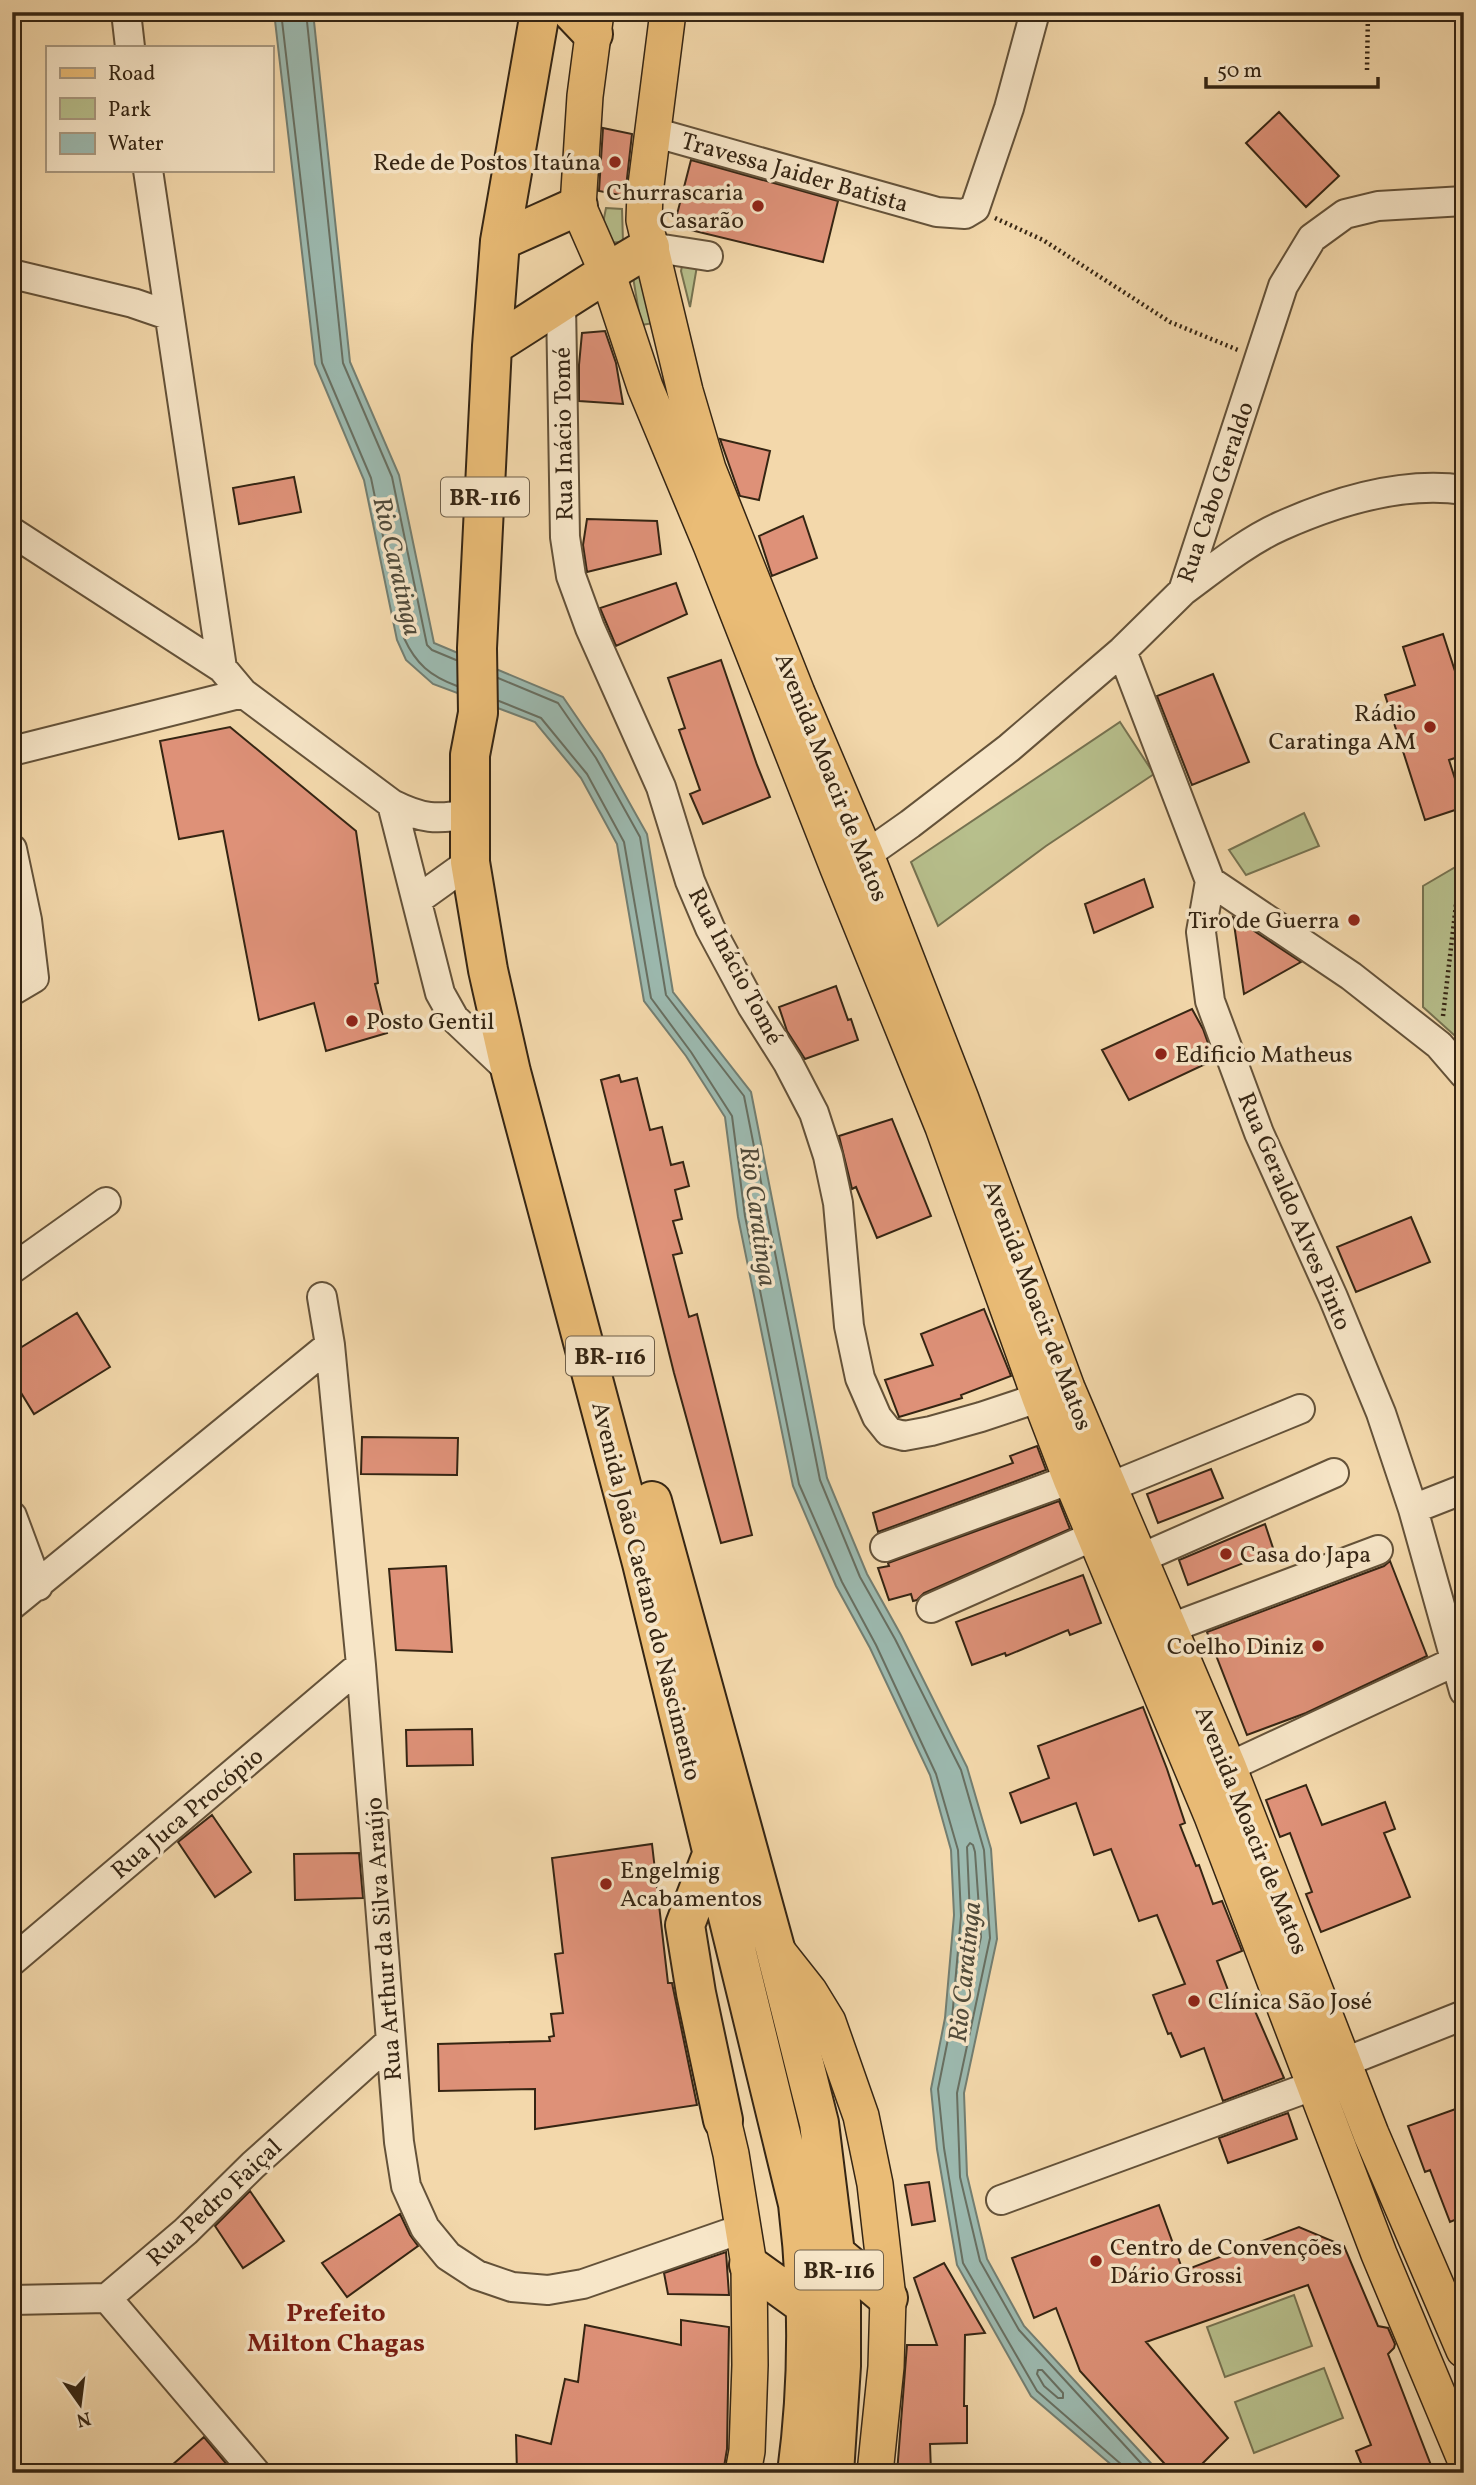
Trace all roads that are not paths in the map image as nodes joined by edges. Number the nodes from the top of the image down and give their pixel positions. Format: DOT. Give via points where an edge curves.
graph roads {
  1 [pos="125,12"];
  2 [pos="540,12"];
  3 [pos="668,12"];
  4 [pos="1035,12"];
  5 [pos="587,19"];
  6 [pos="131,46"];
  7 [pos="653,132"];
  8 [pos="148,172"];
  9 [pos="1464,201"];
  10 [pos="578,206"];
  11 [pos="500,241"];
  12 [pos="650,247"];
  13 [pos="708,256"];
  14 [pos="607,272"];
  15 [pos="12,274"];
  16 [pos="561,304"];
  17 [pos="168,315"];
  18 [pos="492,346"];
  19 [pos="1464,490"];
  20 [pos="12,531"];
  21 [pos="1183,591"];
  22 [pos="1122,651"];
  23 [pos="222,667"];
  24 [pos="243,693"];
  25 [pos="12,751"];
  26 [pos="481,755"];
  27 [pos="392,804"];
  28 [pos="469,814"];
  29 [pos="12,849"];
  30 [pos="470,862"];
  31 [pos="852,862"];
  32 [pos="1210,881"];
  33 [pos="417,901"];
  34 [pos="23,985"];
  35 [pos="511,1072"];
  36 [pos="1464,1074"];
  37 [pos="106,1202"];
  38 [pos="12,1269"];
  39 [pos="322,1297"];
  40 [pos="330,1345"];
  41 [pos="1053,1393"];
  42 [pos="1300,1409"];
  43 [pos="1334,1473"];
  44 [pos="1072,1479"];
  45 [pos="1110,1487"];
  46 [pos="1464,1489"];
  47 [pos="1413,1509"];
  48 [pos="12,1516"];
  49 [pos="1096,1535"];
  50 [pos="885,1547"];
  51 [pos="1378,1550"];
  52 [pos="1139,1559"];
  53 [pos="38,1586"];
  54 [pos="12,1605"];
  55 [pos="930,1608"];
  56 [pos="1168,1629"];
  57 [pos="1454,1662"];
  58 [pos="361,1665"];
  59 [pos="1464,1691"];
  60 [pos="1213,1774"];
  61 [pos="713,1852"];
  62 [pos="775,1948"];
  63 [pos="12,1961"];
  64 [pos="1464,2015"];
  65 [pos="391,2041"];
  66 [pos="1345,2062"];
  67 [pos="807,2070"];
  68 [pos="768,2084"];
  69 [pos="1315,2085"];
  70 [pos="723,2120"];
  71 [pos="1371,2134"];
  72 [pos="1339,2147"];
  73 [pos="1001,2200"];
  74 [pos="744,2228"];
  75 [pos="837,2255"];
  76 [pos="749,2265"];
  77 [pos="107,2298"];
  78 [pos="888,2298"];
  79 [pos="12,2300"];
  80 [pos="806,2306"];
  81 [pos="1464,2350"];
  82 [pos="1464,2457"];
  83 [pos="256,2473"];
  84 [pos="743,2473"];
  85 [pos="797,2473"];
  86 [pos="834,2473"];
  87 [pos="874,2473"];
  1 -- 6 [label="street"];
  2 -- 11 [label="highway, Avenida João Caetano do Nascimento / BR-116"];
  3 -- 7 [label="main road"];
  4 -- 7 [label="street, Travessa Jaider Batista" via="975,208 965,214 937,212"];
  5 -- 10 [label="main road"];
  7 -- 12 [label="main road" via="644,220"];
  8 -- 17 [label="street"];
  9 -- 21 [label="street, Rua Cabo Geraldo" via="1378,206 1345,214 1312,239 1283,286"];
  10 -- 11 [label="highway"];
  10 -- 14 [label="main road"];
  11 -- 18 [label="highway, Avenida João Caetano do Nascimento / BR-116"];
  12 -- 13 [label="street"];
  12 -- 14 [label="highway"];
  12 -- 31 [label="main road, Avenida Moacir de Matos" via="708,469 797,693"];
  14 -- 16 [label="highway"];
  14 -- 31 [label="main road, Avenida Moacir de Matos" via="645,387"];
  15 -- 17 [label="street"];
  16 -- 18 [label="highway"];
  16 -- 41 [label="street, Rua Inácio Tomé" via="565,537 571,576 661,787 710,928 814,1113 838,1203 849,1326 860,1378 873,1408 889,1432 904,1436"];
  17 -- 23 [label="street"];
  18 -- 26 [label="highway, Avenida João Caetano do Nascimento / BR-116" via="477,648 478,713 492,738"];
  19 -- 21 [label="street" via="1404,489 1342,503 1279,526"];
  20 -- 23 [label="street"];
  21 -- 22 [label="street, Rua Cabo Geraldo"];
  22 -- 31 [label="street, Rua Cabo Geraldo" via="1009,748"];
  22 -- 32 [label="street"];
  23 -- 24 [label="street"];
  24 -- 25 [label="street"];
  24 -- 27 [label="street"];
  26 -- 28 [label="highway, Avenida João Caetano do Nascimento / BR-116"];
  26 -- 62 [label="highway, Avenida João Caetano do Nascimento / BR-116" via="517,1021"];
  27 -- 28 [label="street" via="432,819"];
  27 -- 33 [label="street"];
  28 -- 30 [label="highway, Avenida João Caetano do Nascimento / BR-116"];
  29 -- 34 [label="street" via="27,920"];
  30 -- 33 [label="street"];
  30 -- 35 [label="highway, Avenida João Caetano do Nascimento / BR-116"];
  31 -- 41 [label="main road, Avenida Moacir de Matos" via="943,1127"];
  32 -- 36 [label="street" via="1351,976 1439,1045"];
  32 -- 47 [label="street, Rua Geraldo Alves Pinto" via="1201,932 1210,1001 1259,1133 1381,1413"];
  33 -- 35 [label="street" via="435,978 449,1009"];
  35 -- 61 [label="highway, Avenida João Caetano do Nascimento / BR-116" via="642,1563"];
  37 -- 38 [label="street"];
  39 -- 40 [label="street, Rua Arthur da Silva Araújo"];
  40 -- 53 [label="street"];
  40 -- 58 [label="street, Rua Arthur da Silva Araújo"];
  41 -- 44 [label="main road, Avenida Moacir de Matos"];
  41 -- 45 [label="main road, Avenida Moacir de Matos"];
  42 -- 45 [label="street"];
  43 -- 52 [label="street"];
  44 -- 49 [label="main road, Avenida Moacir de Matos"];
  44 -- 50 [label="street"];
  45 -- 52 [label="main road, Avenida Moacir de Matos"];
  46 -- 47 [label="street"];
  47 -- 57 [label="street, Rua Geraldo Alves Pinto"];
  48 -- 53 [label="street"];
  49 -- 55 [label="street"];
  49 -- 60 [label="main road, Avenida Moacir de Matos"];
  51 -- 56 [label="street"];
  52 -- 56 [label="main road, Avenida Moacir de Matos"];
  53 -- 54 [label="street"];
  56 -- 60 [label="main road, Avenida Moacir de Matos"];
  57 -- 59 [label="street, Rua Geraldo Alves Pinto"];
  57 -- 60 [label="street"];
  58 -- 63 [label="street, Rua Juca Procópio"];
  58 -- 65 [label="street, Rua Arthur da Silva Araújo"];
  60 -- 66 [label="main road, Avenida Moacir de Matos"];
  60 -- 69 [label="main road, Avenida Moacir de Matos"];
  61 -- 68 [label="highway, Avenida João Caetano do Nascimento / BR-116"];
  61 -- 70 [label="highway" via="685,1925"];
  62 -- 67 [label="highway, Avenida João Caetano do Nascimento / BR-116"];
  62 -- 78 [label="main road, Avenida João Caetano do Nascimento" via="828,2022 861,2116 875,2184"];
  64 -- 66 [label="street"];
  65 -- 74 [label="street, Rua Arthur da Silva Araújo" via="405,2186 425,2228 447,2256 477,2275 512,2287 548,2290 583,2284"];
  65 -- 77 [label="street, Rua Pedro Faiçal"];
  66 -- 71 [label="main road, Avenida Moacir de Matos"];
  67 -- 68 [label="highway"];
  67 -- 75 [label="highway, Avenida João Caetano do Nascimento / BR-116"];
  68 -- 70 [label="highway" via="744,2093"];
  68 -- 80 [label="highway, Avenida João Caetano do Nascimento / BR-116" via="798,2204"];
  69 -- 72 [label="main road, Avenida Moacir de Matos"];
  69 -- 73 [label="street"];
  70 -- 74 [label="main road"];
  71 -- 72 [label="main road"];
  71 -- 81 [label="main road, Avenida Moacir de Matos"];
  72 -- 82 [label="main road, Avenida Moacir de Matos"];
  74 -- 76 [label="main road"];
  75 -- 78 [label="highway"];
  75 -- 86 [label="highway, Avenida João Caetano do Nascimento / BR-116" via="841,2366"];
  76 -- 80 [label="highway"];
  76 -- 84 [label="main road" via="750,2365"];
  77 -- 79 [label="street"];
  77 -- 83 [label="street"];
  78 -- 87 [label="main road, Avenida João Caetano do Nascimento" via="886,2367"];
  80 -- 85 [label="highway, Avenida João Caetano do Nascimento / BR-116" via="805,2394"];
}
